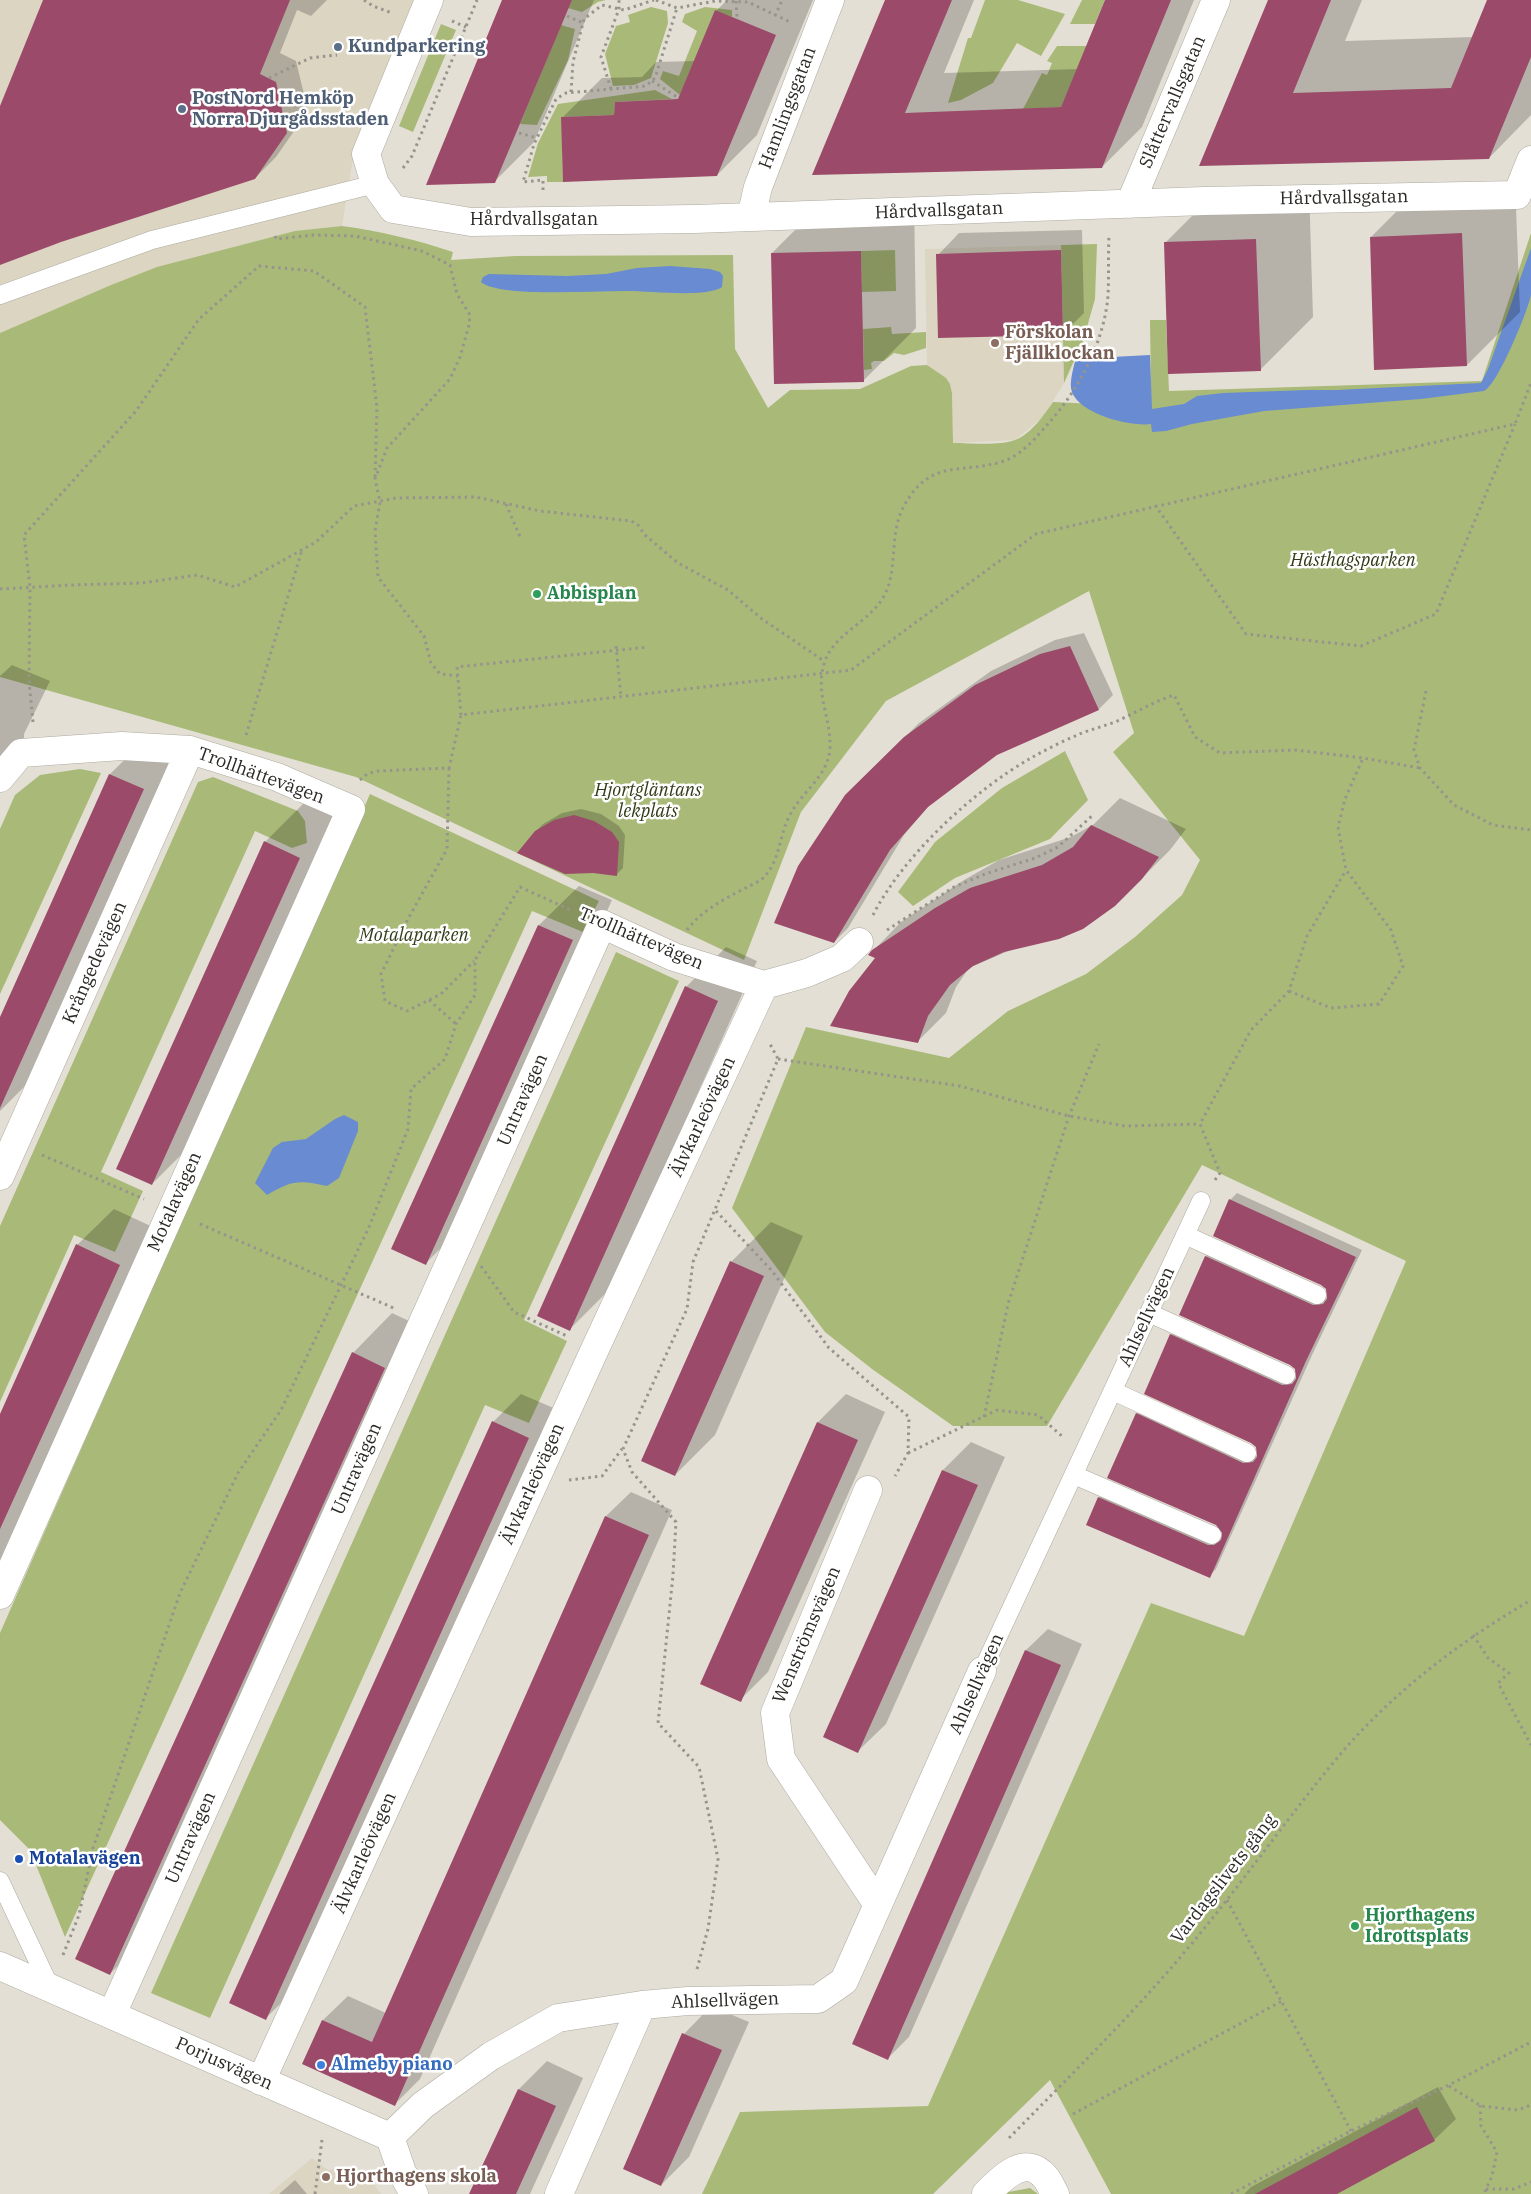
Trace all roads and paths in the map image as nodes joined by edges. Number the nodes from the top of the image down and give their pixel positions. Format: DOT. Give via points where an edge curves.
graph roads {
  1 [pos="364,0"];
  2 [pos="429,0"];
  3 [pos="477,0"];
  4 [pos="619,0"];
  5 [pos="655,0"];
  6 [pos="782,0"];
  7 [pos="830,0"];
  8 [pos="1216,0"];
  9 [pos="736,1"];
  10 [pos="748,1"];
  11 [pos="677,8"];
  12 [pos="619,9"];
  13 [pos="396,15"];
  14 [pos="567,16"];
  15 [pos="775,16"];
  16 [pos="737,18"];
  17 [pos="583,23"];
  18 [pos="790,23"];
  19 [pos="337,55"];
  20 [pos="269,78"];
  21 [pos="652,81"];
  22 [pos="611,89"];
  23 [pos="571,92"];
  24 [pos="677,97"];
  25 [pos="519,133"];
  26 [pos="537,138"];
  27 [pos="1531,160"];
  28 [pos="375,184"];
  29 [pos="543,190"];
  30 [pos="1120,204"];
  31 [pos="752,217"];
  32 [pos="273,228"];
  33 [pos="0,295"];
  34 [pos="1531,384"];
  35 [pos="1515,424"];
  36 [pos="375,478"];
  37 [pos="380,502"];
  38 [pos="506,504"];
  39 [pos="1155,505"];
  40 [pos="520,537"];
  41 [pos="302,549"];
  42 [pos="30,587"];
  43 [pos="0,589"];
  44 [pos="648,647"];
  45 [pos="616,648"];
  46 [pos="824,662"];
  47 [pos="821,674"];
  48 [pos="458,676"];
  49 [pos="1426,691"];
  50 [pos="621,697"];
  51 [pos="461,715"];
  52 [pos="32,721"];
  53 [pos="190,750"];
  54 [pos="1362,758"];
  55 [pos="236,765"];
  56 [pos="448,768"];
  57 [pos="1420,768"];
  58 [pos="0,778"];
  59 [pos="351,809"];
  60 [pos="1094,814"];
  61 [pos="1531,830"];
  62 [pos="1346,870"];
  63 [pos="602,924"];
  64 [pos="859,942"];
  65 [pos="674,957"];
  66 [pos="475,960"];
  67 [pos="764,985"];
  68 [pos="1289,991"];
  69 [pos="429,1000"];
  70 [pos="753,1011"];
  71 [pos="456,1024"];
  72 [pos="1099,1044"];
  73 [pos="778,1059"];
  74 [pos="1069,1116"];
  75 [pos="1200,1124"];
  76 [pos="15,1143"];
  77 [pos="0,1176"];
  78 [pos="1201,1201"];
  79 [pos="171,1211"];
  80 [pos="715,1211"];
  81 [pos="1185,1234"];
  82 [pos="461,1237"];
  83 [pos="341,1285"];
  84 [pos="1318,1295"];
  85 [pos="1149,1313"];
  86 [pos="423,1321"];
  87 [pos="595,1349"];
  88 [pos="1286,1375"];
  89 [pos="1113,1391"];
  90 [pos="984,1417"];
  91 [pos="623,1449"];
  92 [pos="908,1453"];
  93 [pos="1247,1453"];
  94 [pos="1083,1455"];
  95 [pos="1074,1475"];
  96 [pos="565,1481"];
  97 [pos="868,1490"];
  98 [pos="1212,1535"];
  99 [pos="0,1595"];
  100 [pos="1531,1600"];
  101 [pos="1473,1635"];
  102 [pos="982,1671"];
  103 [pos="1531,1745"];
  104 [pos="0,1881"];
  105 [pos="1227,1900"];
  106 [pos="878,1905"];
  107 [pos="0,1966"];
  108 [pos="51,1989"];
  109 [pos="688,2001"];
  110 [pos="1282,2001"];
  111 [pos="642,2005"];
  112 [pos="112,2014"];
  113 [pos="1531,2042"];
  114 [pos="261,2081"];
  115 [pos="1449,2085"];
  116 [pos="1480,2105"];
  117 [pos="1531,2105"];
  118 [pos="326,2109"];
  119 [pos="1073,2114"];
  120 [pos="1350,2131"];
  121 [pos="390,2137"];
  122 [pos="1003,2144"];
  123 [pos="1531,2182"];
  124 [pos="1486,2190"];
  125 [pos="315,2194"];
  126 [pos="414,2194"];
  127 [pos="559,2194"];
  128 [pos="986,2194"];
  129 [pos="1055,2194"];
  130 [pos="1232,2194"];
  131 [pos="1484,2194"];
  1 -- 13 [label="path"];
  2 -- 28 [label="street" via="366,154"];
  3 -- 28 [label="path" via="412,156 401,172"];
  4 -- 12 [label="path"];
  5 -- 11 [label="path"];
  5 -- 12 [label="path"];
  6 -- 15 [label="path"];
  7 -- 31 [label="street, Hamlingsgatan" via="758,187"];
  8 -- 30 [label="street, Slåttervallsgatan"];
  9 -- 10 [label="path"];
  9 -- 11 [label="path"];
  9 -- 16 [label="path"];
  10 -- 15 [label="path"];
  11 -- 21 [label="path" via="656,78"];
  12 -- 17 [label="path" via="602,5"];
  12 -- 22 [label="path" via="601,57"];
  14 -- 17 [label="path"];
  15 -- 18 [label="path"];
  17 -- 23 [label="path" via="572,62"];
  19 -- 20 [label="path" via="310,58"];
  21 -- 22 [label="path" via="646,86"];
  21 -- 24 [label="path"];
  22 -- 23 [label="path"];
  23 -- 26 [label="path" via="556,98"];
  25 -- 26 [label="path"];
  26 -- 29 [label="path" via="523,182 543,180"];
  27 -- 30 [label="street, Hårdvallsgatan" via="1517,195"];
  28 -- 31 [label="street, Hårdvallsgatan" via="394,209 471,222"];
  28 -- 33 [label="lane" via="152,240"];
  30 -- 31 [label="street, Hårdvallsgatan"];
  30 -- 46 [label="path" via="1108,297 1096,342 1074,392 1058,414 1023,450 1007,460 940,471 914,490 899,516 892,576 886,592 878,606 835,644"];
  32 -- 36 [label="path" via="276,239 314,235 355,236 422,251 450,265 457,294 470,315 460,357 450,379 387,448"];
  34 -- 35 [label="path"];
  35 -- 39 [label="path"];
  35 -- 39 [label="path" via="1436,614 1361,646 1246,634"];
  36 -- 37 [label="path"];
  36 -- 42 [label="path" via="377,408 366,307 314,271 259,266 199,319 136,411 24,535"];
  37 -- 38 [label="path" via="396,498 476,497"];
  37 -- 41 [label="path" via="354,506 316,542"];
  37 -- 48 [label="path" via="375,530 378,577 424,636 432,663 440,674"];
  38 -- 40 [label="path"];
  38 -- 46 [label="path" via="631,521 678,563 728,590 762,619"];
  39 -- 47 [label="path" via="1036,534 851,670"];
  41 -- 42 [label="path" via="235,587 197,575 142,584"];
  41 -- 55 [label="path"];
  42 -- 43 [label="path"];
  42 -- 52 [label="path"];
  44 -- 45 [label="path"];
  45 -- 48 [label="path" via="457,666"];
  45 -- 50 [label="path"];
  46 -- 47 [label="path"];
  47 -- 50 [label="path"];
  47 -- 65 [label="path" via="820,693 830,748 824,770 790,815 779,852 768,874 696,918"];
  48 -- 51 [label="path"];
  49 -- 57 [label="path" via="1414,750"];
  50 -- 51 [label="path"];
  51 -- 56 [label="path"];
  53 -- 55 [label="street, Trollhättevägen"];
  53 -- 58 [label="street, Trollhättevägen" via="122,746 20,753"];
  53 -- 76 [label="street, Krångedevägen"];
  54 -- 57 [label="path"];
  54 -- 62 [label="path" via="1338,826"];
  54 -- 64 [label="path" via="1296,750 1220,753 1195,737 1174,695 1153,702 1030,758 980,793 944,823 906,866"];
  55 -- 59 [label="street, Trollhättevägen" via="277,777"];
  56 -- 59 [label="path" via="371,772 357,784"];
  56 -- 69 [label="path" via="447,849 380,974 385,1001 407,1011"];
  57 -- 61 [label="path" via="1454,805 1493,825"];
  59 -- 79 [label="street, Motalavägen"];
  60 -- 64 [label="path" via="1058,847 954,887 889,929"];
  62 -- 68 [label="path" via="1307,936"];
  62 -- 68 [label="path" via="1391,930 1403,966 1380,1004 1331,1008"];
  63 -- 65 [label="street, Trollhättevägen"];
  63 -- 66 [label="path, Trollhättevägen" via="520,886"];
  63 -- 82 [label="street, Untravägen"];
  64 -- 67 [label="street" via="842,958 807,973"];
  65 -- 67 [label="street, Trollhättevägen"];
  66 -- 69 [label="path" via="441,994"];
  66 -- 71 [label="path" via="475,995"];
  67 -- 70 [label="street, Älvkarleövägen"];
  68 -- 75 [label="path" via="1251,1030"];
  69 -- 71 [label="path"];
  70 -- 73 [label="path"];
  70 -- 87 [label="street, Älvkarleövägen"];
  71 -- 83 [label="path" via="445,1059 410,1089 408,1129 369,1227"];
  72 -- 74 [label="path"];
  73 -- 74 [label="path" via="960,1086"];
  73 -- 80 [label="path"];
  74 -- 75 [label="path" via="1125,1126"];
  74 -- 90 [label="path" via="1008,1304"];
  75 -- 78 [label="path" via="1220,1173"];
  76 -- 77 [label="street, Krångedevägen"];
  76 -- 79 [label="path"];
  78 -- 81 [label="lane, Ahlsellvägen"];
  79 -- 83 [label="path"];
  79 -- 99 [label="street, Motalavägen"];
  80 -- 91 [label="path" via="693,1262 687,1309"];
  80 -- 92 [label="path" via="772,1272 830,1348 909,1417"];
  81 -- 84 [label="lane"];
  81 -- 85 [label="lane, Ahlsellvägen"];
  82 -- 86 [label="street, Untravägen"];
  82 -- 87 [label="path" via="514,1312"];
  83 -- 86 [label="path"];
  83 -- 108 [label="path" via="281,1410 238,1473 180,1593 93,1848 79,1915"];
  85 -- 88 [label="lane"];
  85 -- 89 [label="lane, Ahlsellvägen"];
  86 -- 112 [label="street, Untravägen"];
  87 -- 114 [label="street, Älvkarleövägen"];
  89 -- 93 [label="lane"];
  89 -- 94 [label="lane, Ahlsellvägen"];
  90 -- 92 [label="path"];
  90 -- 94 [label="path" via="997,1410 1038,1415"];
  91 -- 96 [label="path" via="602,1476"];
  91 -- 109 [label="path" via="632,1472 676,1522 658,1723 699,1767 718,1859 708,1929"];
  92 -- 97 [label="path" via="889,1486"];
  94 -- 95 [label="lane, Ahlsellvägen"];
  95 -- 98 [label="lane"];
  95 -- 102 [label="lane, Ahlsellvägen"];
  97 -- 106 [label="street, Wenströmsvägen" via="775,1713 781,1759"];
  100 -- 101 [label="path, Vardagslivets gång"];
  101 -- 103 [label="path" via="1488,1658 1509,1673 1498,1683"];
  101 -- 105 [label="path, Vardagslivets gång" via="1435,1663 1378,1714 1279,1831"];
  102 -- 106 [label="street, Ahlsellvägen"];
  104 -- 108 [label="lane"];
  105 -- 110 [label="path"];
  105 -- 122 [label="path, Vardagslivets gång" via="1151,1990"];
  106 -- 109 [label="street, Ahlsellvägen" via="844,1981 818,1998"];
  107 -- 108 [label="street, Porjusvägen"];
  108 -- 112 [label="street, Porjusvägen"];
  109 -- 111 [label="street, Ahlsellvägen"];
  110 -- 119 [label="path"];
  110 -- 120 [label="path"];
  111 -- 121 [label="street, Ahlsellvägen" via="558,2018 491,2056 422,2105"];
  111 -- 127 [label="street"];
  112 -- 114 [label="street, Porjusvägen"];
  113 -- 115 [label="path"];
  114 -- 118 [label="street, Porjusvägen"];
  115 -- 116 [label="path"];
  115 -- 120 [label="path"];
  116 -- 117 [label="path" via="1518,2110"];
  116 -- 124 [label="path" via="1481,2126 1497,2152"];
  118 -- 121 [label="street, Porjusvägen"];
  118 -- 125 [label="path"];
  120 -- 130 [label="path"];
  121 -- 126 [label="street" via="402,2172"];
  123 -- 124 [label="path" via="1514,2189"];
  124 -- 131 [label="path"];
  128 -- 129 [label="street" via="1012,2171 1023,2166 1036,2169 1045,2176"];
}
